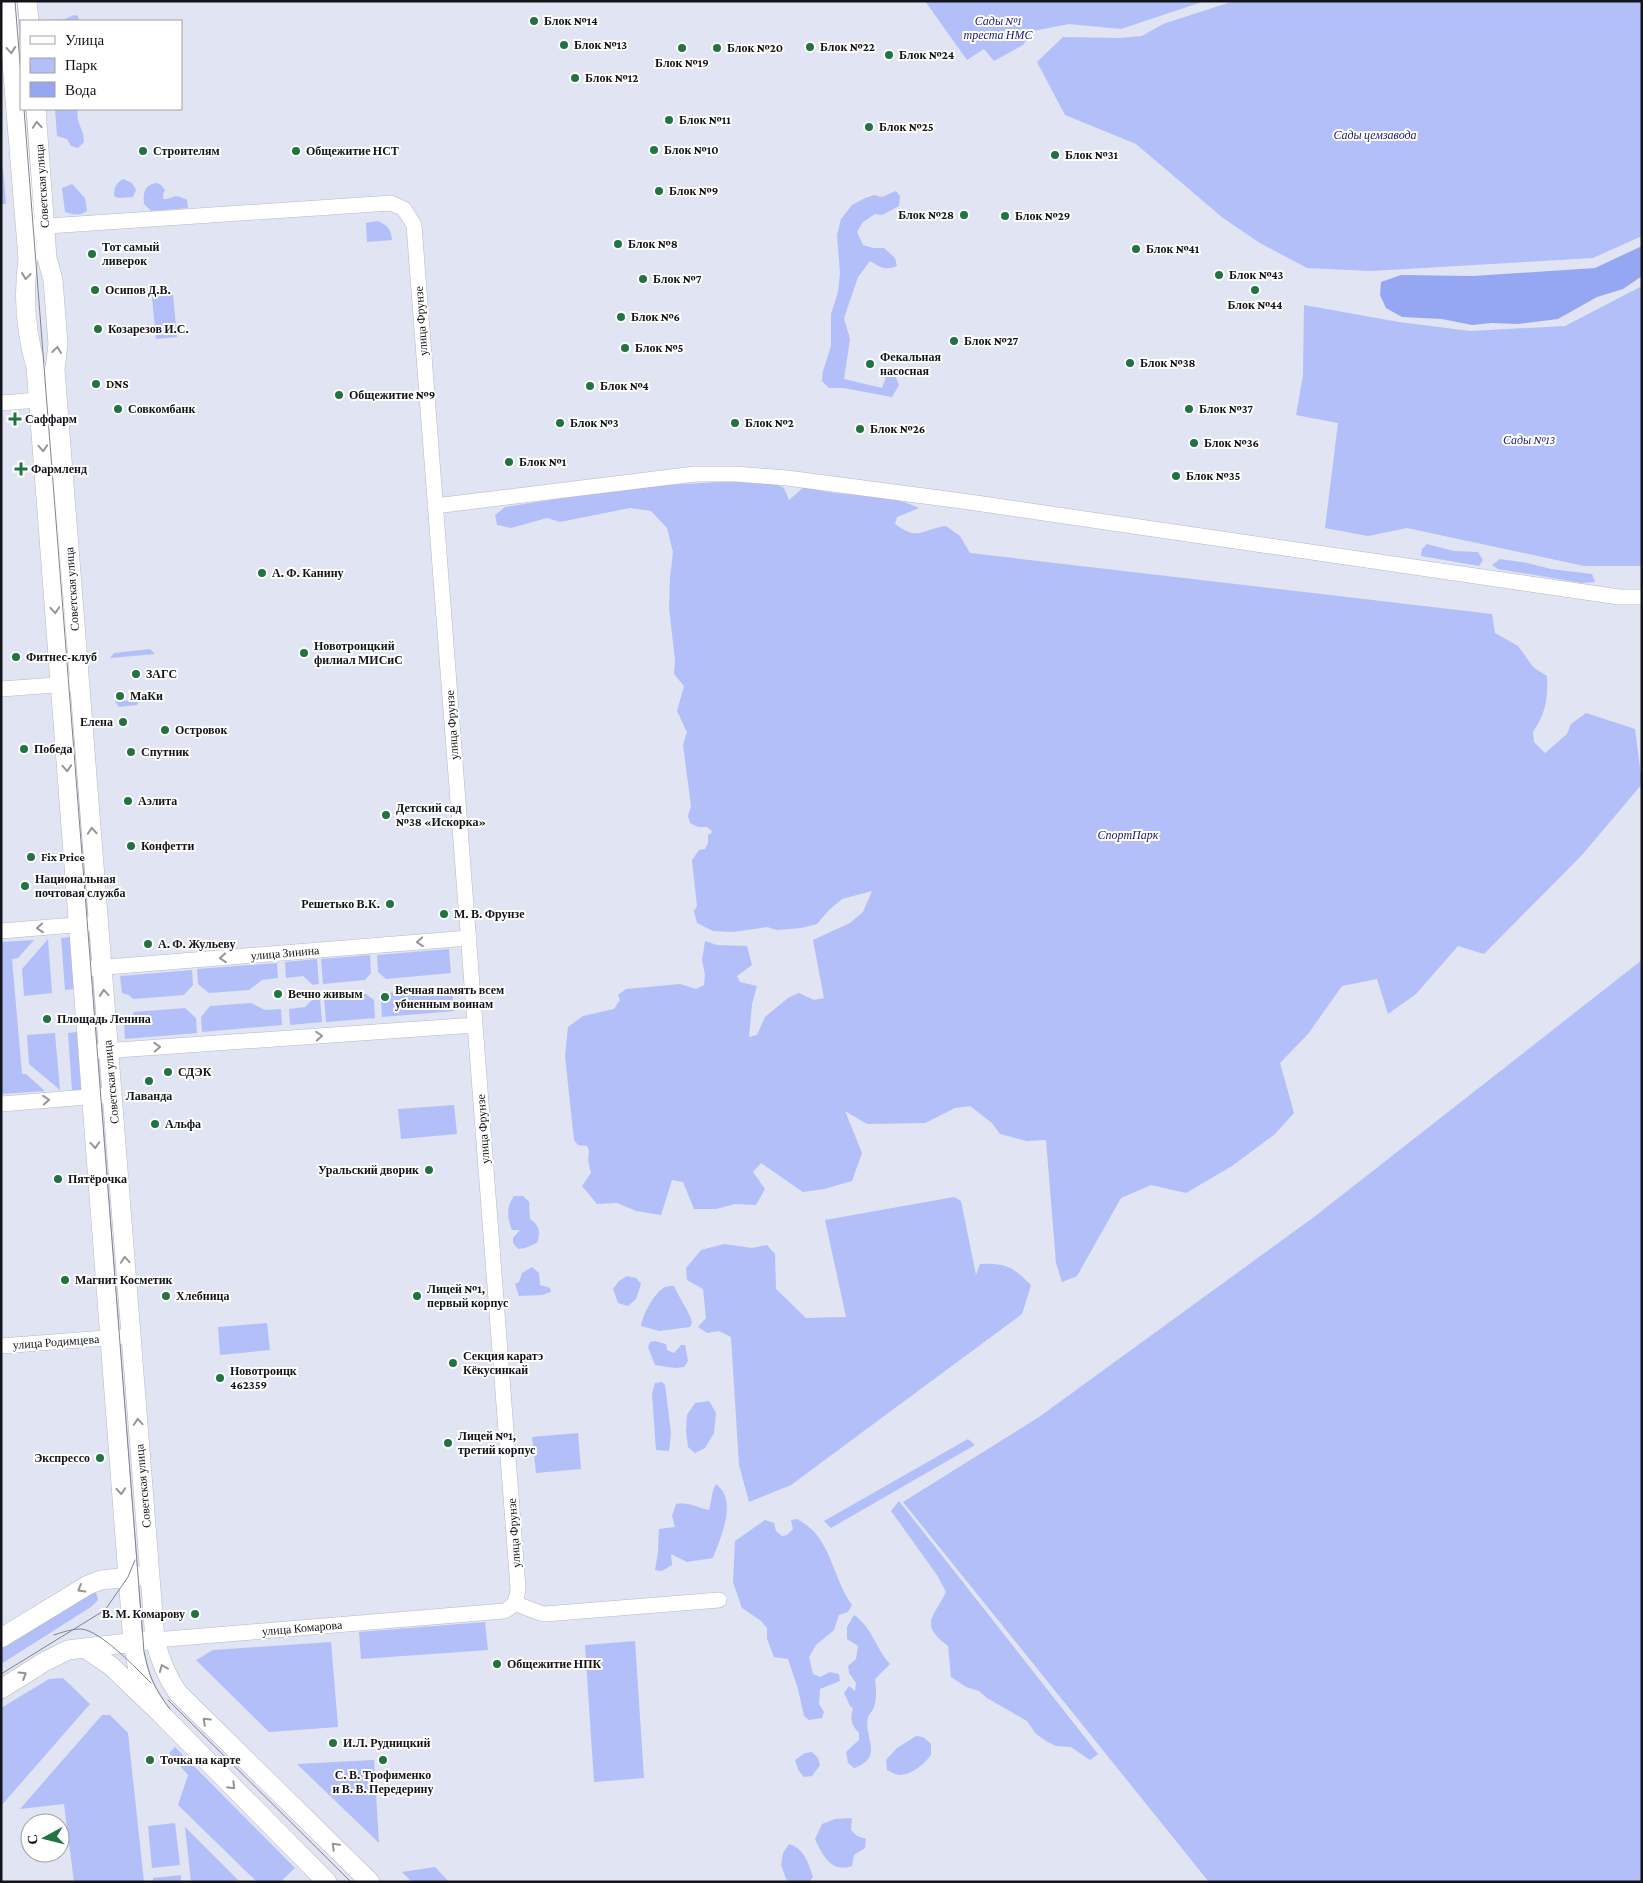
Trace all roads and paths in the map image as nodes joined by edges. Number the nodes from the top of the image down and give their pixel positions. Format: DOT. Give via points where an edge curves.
graph roads {
  1 [pos="7,1"];
  2 [pos="27,1"];
  3 [pos="29,20"];
  4 [pos="36,110"];
  5 [pos="45,226"];
  6 [pos="26,227"];
  7 [pos="48,399"];
  8 [pos="1,403"];
  9 [pos="435,506"];
  10 [pos="1642,597"];
  11 [pos="80,683"];
  12 [pos="60,684"];
  13 [pos="1,689"];
  14 [pos="99,923"];
  15 [pos="79,925"];
  16 [pos="1,931"];
  17 [pos="468,938"];
  18 [pos="102,968"];
  19 [pos="82,969"];
  20 [pos="475,1025"];
  21 [pos="109,1051"];
  22 [pos="88,1052"];
  23 [pos="112,1095"];
  24 [pos="92,1096"];
  25 [pos="1,1104"];
  26 [pos="131,1336"];
  27 [pos="110,1338"];
  28 [pos="1,1346"];
  29 [pos="150,1575"];
  30 [pos="128,1577"];
  31 [pos="719,1600"];
  32 [pos="514,1604"];
  33 [pos="1,1638"];
  34 [pos="155,1640"];
  35 [pos="133,1642"];
  36 [pos="77,1649"];
  37 [pos="1,1689"];
  38 [pos="161,1714"];
  39 [pos="327,1882"];
  40 [pos="370,1882"];
  1 -- 6 [label="main road, Советская улица, one-way"];
  2 -- 3 [label="main road"];
  5 -- 4 [label="main road, Советская улица, one-way"];
  5 -- 6 [label="street, улица Фрунзе"];
  7 -- 5 [label="main road, Советская улица, one-way" via="58,344"];
  5 -- 9 [label="street, улица Фрунзе" via="391,203 404,209 414,225"];
  6 -- 7 [label="main road, Советская улица, one-way" via="28,259 25,283 30,346"];
  7 -- 8 [label="street"];
  7 -- 11 [label="main road, Советская улица"];
  7 -- 12 [label="main road, Советская улица, one-way"];
  9 -- 10 [label="street" via="695,474 735,474 962,501 1619,597"];
  9 -- 17 [label="street, улица Фрунзе"];
  11 -- 12 [label="street"];
  14 -- 11 [label="main road, Советская улица, one-way"];
  12 -- 13 [label="street"];
  12 -- 15 [label="main road, Советская улица, one-way"];
  14 -- 15 [label="street"];
  14 -- 18 [label="main road, Советская улица"];
  15 -- 16 [label="street, one-way"];
  15 -- 19 [label="main road, Советская улица"];
  17 -- 18 [label="street, улица Зинина, one-way"];
  17 -- 20 [label="street, улица Фрунзе"];
  18 -- 19 [label="street, улица Зинина"];
  21 -- 18 [label="main road, Советская улица, one-way"];
  19 -- 22 [label="main road, Советская улица"];
  21 -- 20 [label="street, one-way"];
  20 -- 32 [label="street, улица Фрунзе" via="518,1588"];
  21 -- 22 [label="street"];
  21 -- 23 [label="main road, Советская улица"];
  22 -- 24 [label="main road, Советская улица"];
  23 -- 24 [label="street"];
  26 -- 23 [label="main road, Советская улица, one-way"];
  25 -- 24 [label="street, one-way"];
  24 -- 27 [label="main road, Советская улица, one-way"];
  26 -- 27 [label="street, улица Родимцева"];
  29 -- 26 [label="main road, Советская улица, one-way"];
  27 -- 28 [label="street, улица Родимцева"];
  27 -- 30 [label="main road, Советская улица, one-way"];
  29 -- 30 [label="main road"];
  29 -- 34 [label="main road, Советская улица"];
  30 -- 33 [label="main road, one-way" via="88,1585"];
  30 -- 35 [label="main road, Советская улица"];
  31 -- 32 [label="street" via="545,1614"];
  32 -- 34 [label="street, улица Комарова" via="504,1611"];
  34 -- 35 [label="main road, улица Комарова"];
  40 -- 34 [label="main road, Советская улица, one-way" via="178,1694 168,1678"];
  35 -- 36 [label="main road, улица Комарова"];
  35 -- 38 [label="main road, Советская улица" via="143,1685"];
  37 -- 36 [label="main road, улица Комарова, one-way" via="44,1662"];
  36 -- 38 [label="main road, Советская улица" via="111,1666"];
  38 -- 39 [label="main road, Советская улица, one-way"];
}
